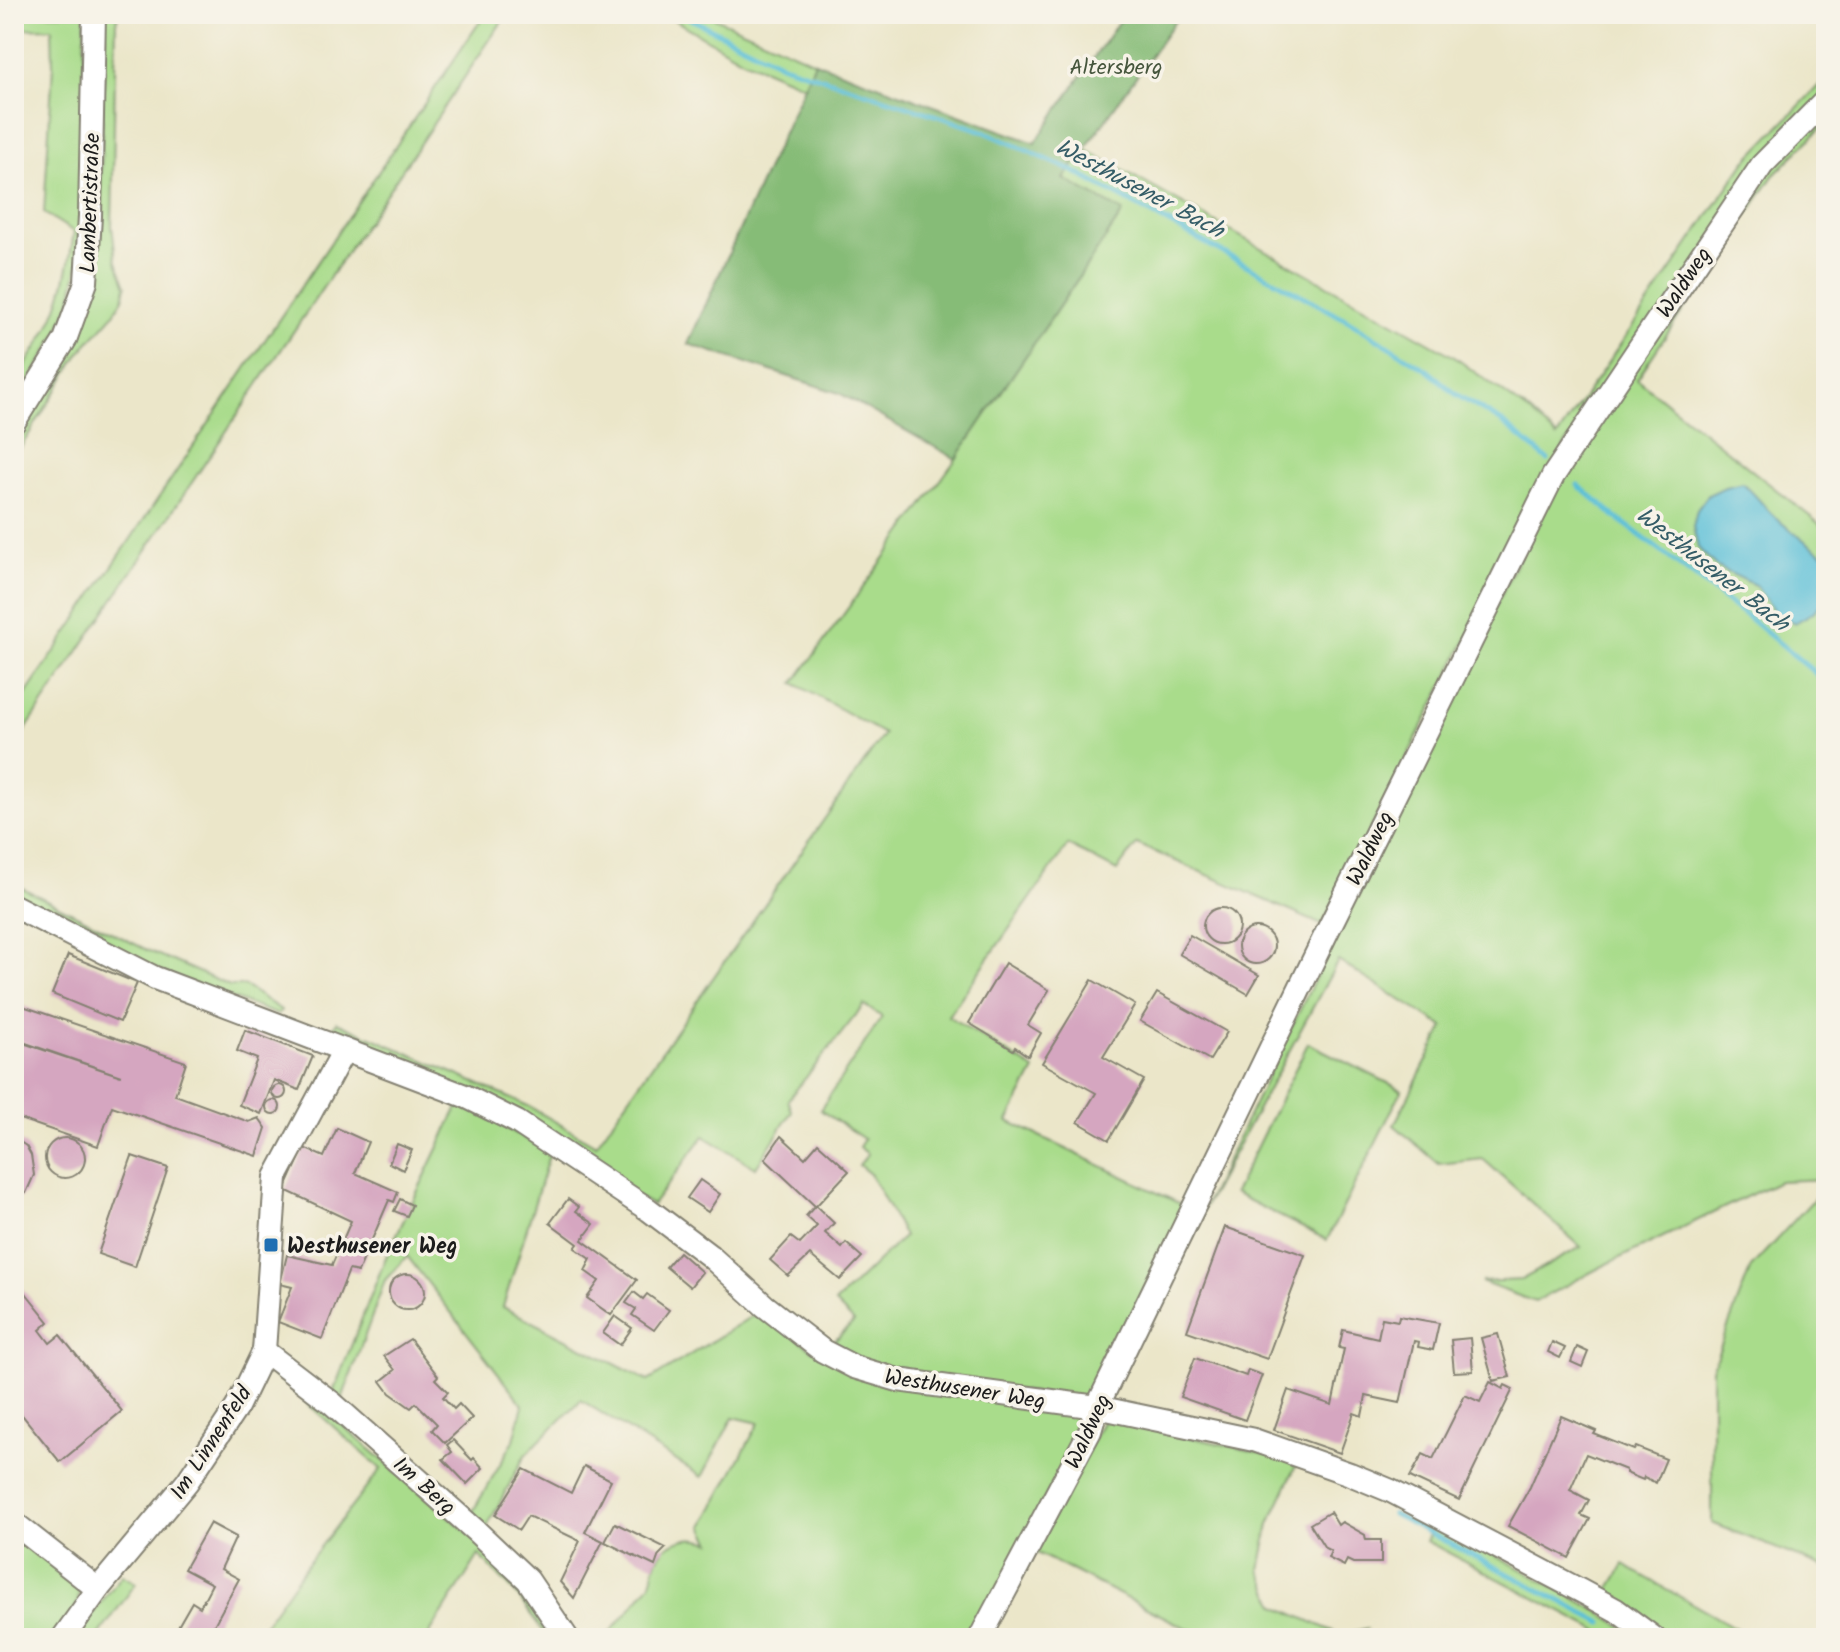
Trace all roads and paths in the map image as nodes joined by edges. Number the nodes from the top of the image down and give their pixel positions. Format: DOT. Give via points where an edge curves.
graph roads {
  1 [pos="94,14"];
  2 [pos="1826,100"];
  3 [pos="14,422"];
  4 [pos="14,906"];
  5 [pos="344,1050"];
  6 [pos="264,1351"];
  7 [pos="1097,1407"];
  8 [pos="14,1523"];
  9 [pos="98,1589"];
  10 [pos="63,1638"];
  11 [pos="567,1638"];
  12 [pos="980,1638"];
  13 [pos="1654,1638"];
  1 -- 3 [label="street, Lambertistraße" via="86,282 65,340"];
  2 -- 7 [label="street, Waldweg" via="1762,165 1553,476"];
  4 -- 5 [label="street, Westhusener Weg" via="155,978"];
  5 -- 6 [label="street, Im Linnenfeld" via="276,1177"];
  5 -- 7 [label="street, Westhusener Weg" via="465,1096 517,1122 649,1210 812,1342 854,1367 898,1380"];
  6 -- 9 [label="street, Im Linnenfeld" via="237,1407 187,1482"];
  6 -- 11 [label="street, Im Berg" via="332,1403 528,1580"];
  7 -- 12 [label="street, Waldweg" via="1090,1431"];
  7 -- 13 [label="street, Westhusener Weg" via="1254,1440 1391,1491 1616,1610"];
  8 -- 9 [label="street"];
  9 -- 10 [label="street, Im Linnenfeld"];
}
